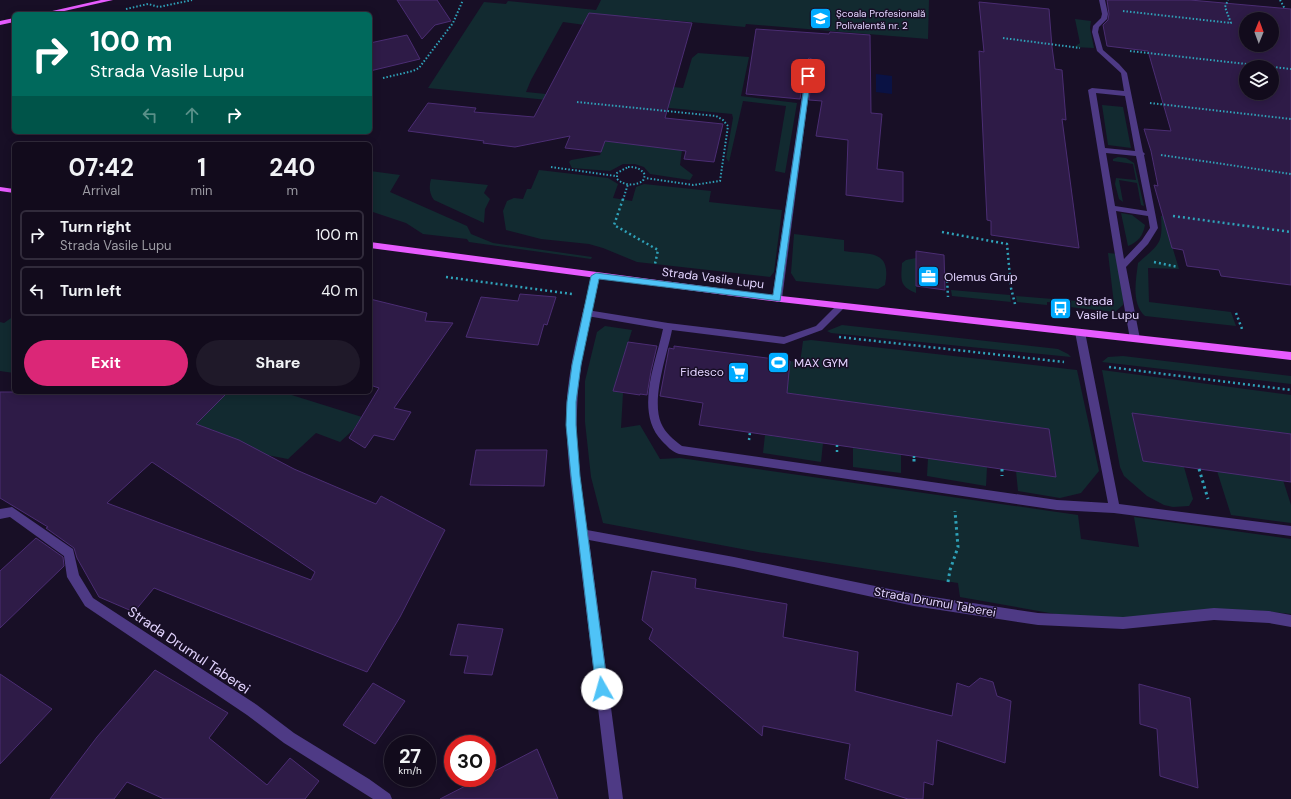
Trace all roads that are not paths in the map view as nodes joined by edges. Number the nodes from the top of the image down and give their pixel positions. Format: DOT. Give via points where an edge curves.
graph roads {
  1 [pos="110,0"];
  2 [pos="1102,0"];
  3 [pos="52,12"];
  4 [pos="12,20"];
  5 [pos="0,23"];
  6 [pos="810,61"];
  7 [pos="1129,97"];
  8 [pos="1102,150"];
  9 [pos="1140,153"];
  10 [pos="0,189"];
  11 [pos="12,191"];
  12 [pos="1111,208"];
  13 [pos="1152,214"];
  14 [pos="372,245"];
  15 [pos="1122,266"];
  16 [pos="596,276"];
  17 [pos="777,299"];
  18 [pos="841,306"];
  19 [pos="587,313"];
  20 [pos="668,326"];
  21 [pos="1080,332"];
  22 [pos="1135,339"];
  23 [pos="1291,356"];
  24 [pos="1114,508"];
  25 [pos="0,514"];
  26 [pos="1291,531"];
  27 [pos="584,534"];
  28 [pos="1291,621"];
  29 [pos="385,799"];
  30 [pos="616,799"];
  1 -- 3 [label="main road"];
  2 -- 7 [label="street" via="1104,19 1096,26 1095,32 1100,51 1124,73"];
  4 -- 5 [label="main road"];
  6 -- 17 [label="street"];
  7 -- 8 [label="street" via="1092,90"];
  7 -- 9 [label="street"];
  8 -- 9 [label="street"];
  8 -- 12 [label="street"];
  9 -- 13 [label="street"];
  10 -- 11 [label="main road"];
  12 -- 13 [label="street"];
  12 -- 15 [label="street"];
  13 -- 15 [label="street" via="1154,228 1145,242"];
  14 -- 16 [label="main road, Strada Vasile Lupu"];
  15 -- 22 [label="street"];
  16 -- 17 [label="main road, Strada Vasile Lupu"];
  16 -- 19 [label="street"];
  17 -- 18 [label="main road, Strada Vasile Lupu"];
  18 -- 20 [label="street" via="819,328 784,341"];
  18 -- 21 [label="main road, Strada Vasile Lupu"];
  19 -- 20 [label="street"];
  19 -- 27 [label="street" via="576,365 571,425"];
  20 -- 24 [label="street" via="653,401 654,416 666,440 679,450 1057,505"];
  21 -- 22 [label="main road, Strada Vasile Lupu"];
  21 -- 24 [label="street"];
  22 -- 23 [label="main road, Strada Vasile Lupu"];
  24 -- 26 [label="street"];
  25 -- 29 [label="street, Strada Drumul Taberei" via="12,512 69,554 73,577 89,602 252,710 289,738"];
  27 -- 28 [label="street, Strada Drumul Taberei" via="914,600 1038,619 1123,623 1214,614"];
  27 -- 30 [label="street"];
}
